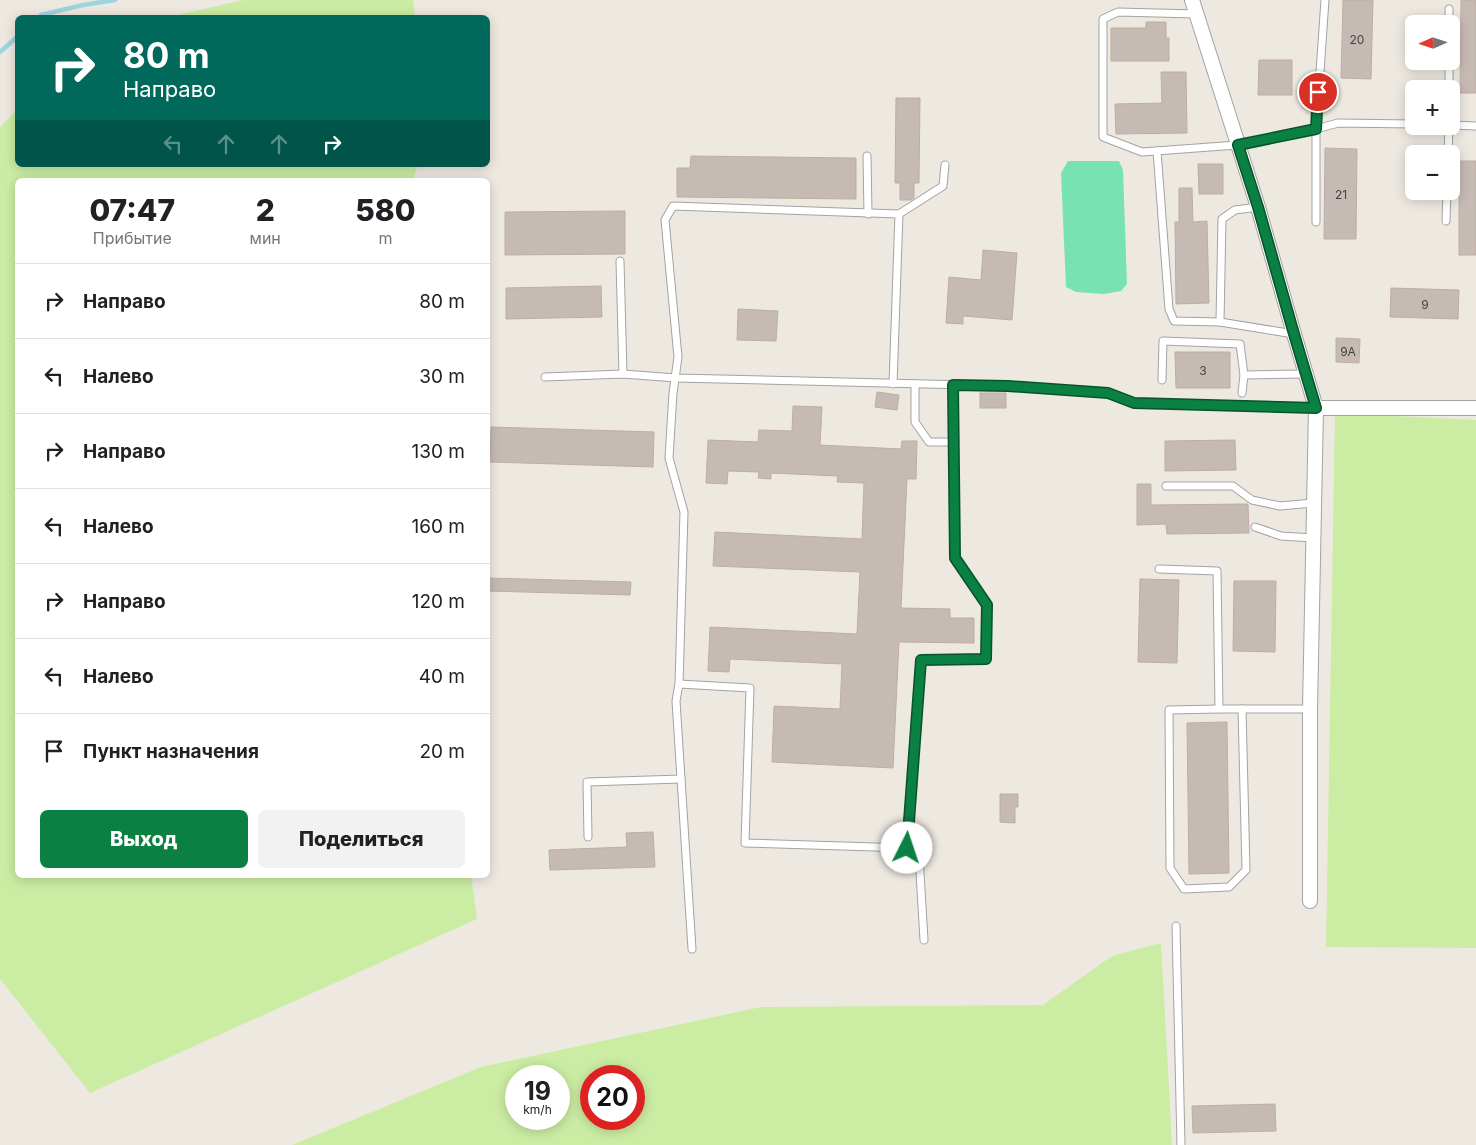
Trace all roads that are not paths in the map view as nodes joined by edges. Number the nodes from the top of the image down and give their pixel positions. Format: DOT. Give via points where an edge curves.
graph roads {
  1 [pos="1325,0"];
  2 [pos="1194,7"];
  3 [pos="1449,9"];
  4 [pos="1449,15"];
  5 [pos="1405,124"];
  6 [pos="1460,125"];
  7 [pos="1476,126"];
  8 [pos="1316,129"];
  9 [pos="1238,145"];
  10 [pos="1157,150"];
  11 [pos="867,156"];
  12 [pos="945,165"];
  13 [pos="1447,200"];
  14 [pos="1258,207"];
  15 [pos="868,214"];
  16 [pos="899,214"];
  17 [pos="1446,221"];
  18 [pos="1316,222"];
  19 [pos="620,260"];
  20 [pos="1220,322"];
  21 [pos="1294,334"];
  22 [pos="623,374"];
  23 [pos="1306,374"];
  24 [pos="1244,375"];
  25 [pos="545,377"];
  26 [pos="676,378"];
  27 [pos="1162,380"];
  28 [pos="893,384"];
  29 [pos="915,384"];
  30 [pos="953,385"];
  31 [pos="1242,393"];
  32 [pos="1316,408"];
  33 [pos="1476,408"];
  34 [pos="954,442"];
  35 [pos="1166,486"];
  36 [pos="1313,503"];
  37 [pos="1255,527"];
  38 [pos="1313,538"];
  39 [pos="1159,569"];
  40 [pos="679,684"];
  41 [pos="1219,709"];
  42 [pos="1242,709"];
  43 [pos="1310,709"];
  44 [pos="682,779"];
  45 [pos="588,837"];
  46 [pos="907,848"];
  47 [pos="1310,901"];
  48 [pos="1176,926"];
  49 [pos="924,940"];
  50 [pos="692,949"];
  51 [pos="1181,1145"];
  1 -- 8 [label="lane"];
  2 -- 9 [label="street"];
  2 -- 10 [label="lane" via="1118,12 1103,19 1103,137 1142,152"];
  3 -- 4 [label="lane"];
  5 -- 8 [label="lane" via="1338,123"];
  6 -- 7 [label="lane"];
  8 -- 9 [label="lane"];
  8 -- 18 [label="lane"];
  9 -- 10 [label="lane"];
  9 -- 14 [label="street"];
  10 -- 20 [label="lane" via="1168,309 1174,321"];
  11 -- 15 [label="lane"];
  12 -- 16 [label="lane" via="943,186"];
  13 -- 17 [label="lane"];
  14 -- 20 [label="lane" via="1235,210 1222,219"];
  14 -- 21 [label="street"];
  15 -- 16 [label="lane"];
  15 -- 26 [label="lane" via="673,206 665,220 678,357"];
  16 -- 28 [label="lane"];
  19 -- 22 [label="lane"];
  20 -- 21 [label="lane"];
  21 -- 23 [label="street"];
  22 -- 25 [label="lane"];
  22 -- 26 [label="lane"];
  23 -- 24 [label="lane"];
  23 -- 32 [label="street"];
  24 -- 27 [label="lane" via="1240,344 1163,341"];
  24 -- 31 [label="lane"];
  26 -- 28 [label="lane"];
  26 -- 40 [label="lane" via="669,458 684,512"];
  28 -- 29 [label="lane"];
  29 -- 30 [label="lane"];
  29 -- 34 [label="lane" via="915,422 930,442"];
  30 -- 32 [label="lane" via="1108,393 1134,403"];
  30 -- 34 [label="lane"];
  32 -- 33 [label="street"];
  32 -- 36 [label="street"];
  34 -- 46 [label="lane" via="955,558 987,605 986,659 921,660"];
  35 -- 36 [label="lane" via="1234,486 1252,500 1280,506"];
  36 -- 38 [label="street"];
  37 -- 38 [label="lane" via="1281,536"];
  38 -- 43 [label="street"];
  39 -- 41 [label="lane" via="1217,572"];
  40 -- 44 [label="lane" via="676,701"];
  40 -- 46 [label="lane" via="750,688 745,843"];
  41 -- 42 [label="lane"];
  41 -- 42 [label="lane" via="1169,710 1170,868 1184,889 1229,887 1246,870"];
  42 -- 43 [label="lane"];
  43 -- 47 [label="street"];
  44 -- 45 [label="lane" via="587,782"];
  44 -- 50 [label="lane"];
  46 -- 49 [label="lane" via="919,856"];
  48 -- 51 [label="lane"];
}
